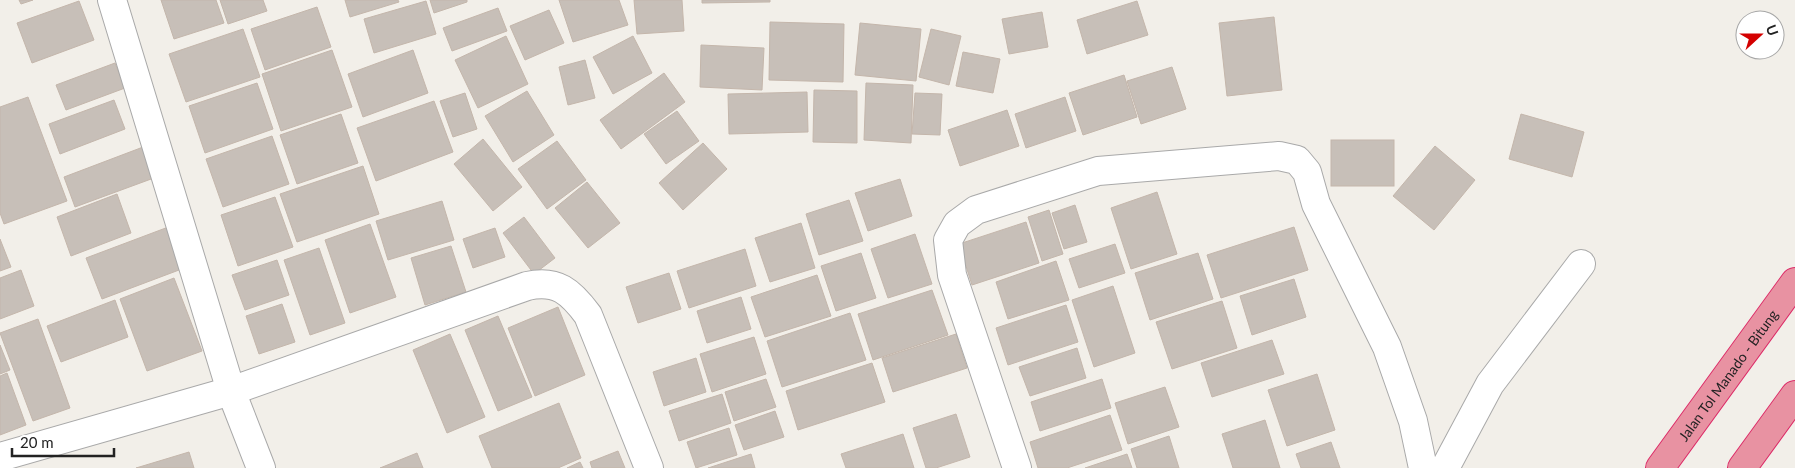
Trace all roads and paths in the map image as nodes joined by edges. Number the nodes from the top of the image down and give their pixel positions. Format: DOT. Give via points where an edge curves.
graph roads {
  1 [pos="112,0"];
  2 [pos="1581,264"];
  3 [pos="1795,282"];
  4 [pos="231,392"];
  5 [pos="1795,395"];
  6 [pos="0,457"];
  7 [pos="260,468"];
  8 [pos="649,468"];
  9 [pos="1017,468"];
  10 [pos="1423,468"];
  11 [pos="1445,468"];
  12 [pos="1660,468"];
  13 [pos="1742,468"];
  1 -- 4 [label="street"];
  2 -- 11 [label="street" via="1490,384"];
  3 -- 12 [label="highway, Jalan Tol Manado - Bitung"];
  4 -- 6 [label="street"];
  4 -- 7 [label="street"];
  4 -- 8 [label="street" via="527,286 539,283 552,285 575,298 588,315"];
  5 -- 13 [label="highway"];
  9 -- 10 [label="street" via="952,275 948,240 957,224 976,210 1098,170 1279,156 1297,160 1307,172 1316,204 1387,347 1413,421"];
}
